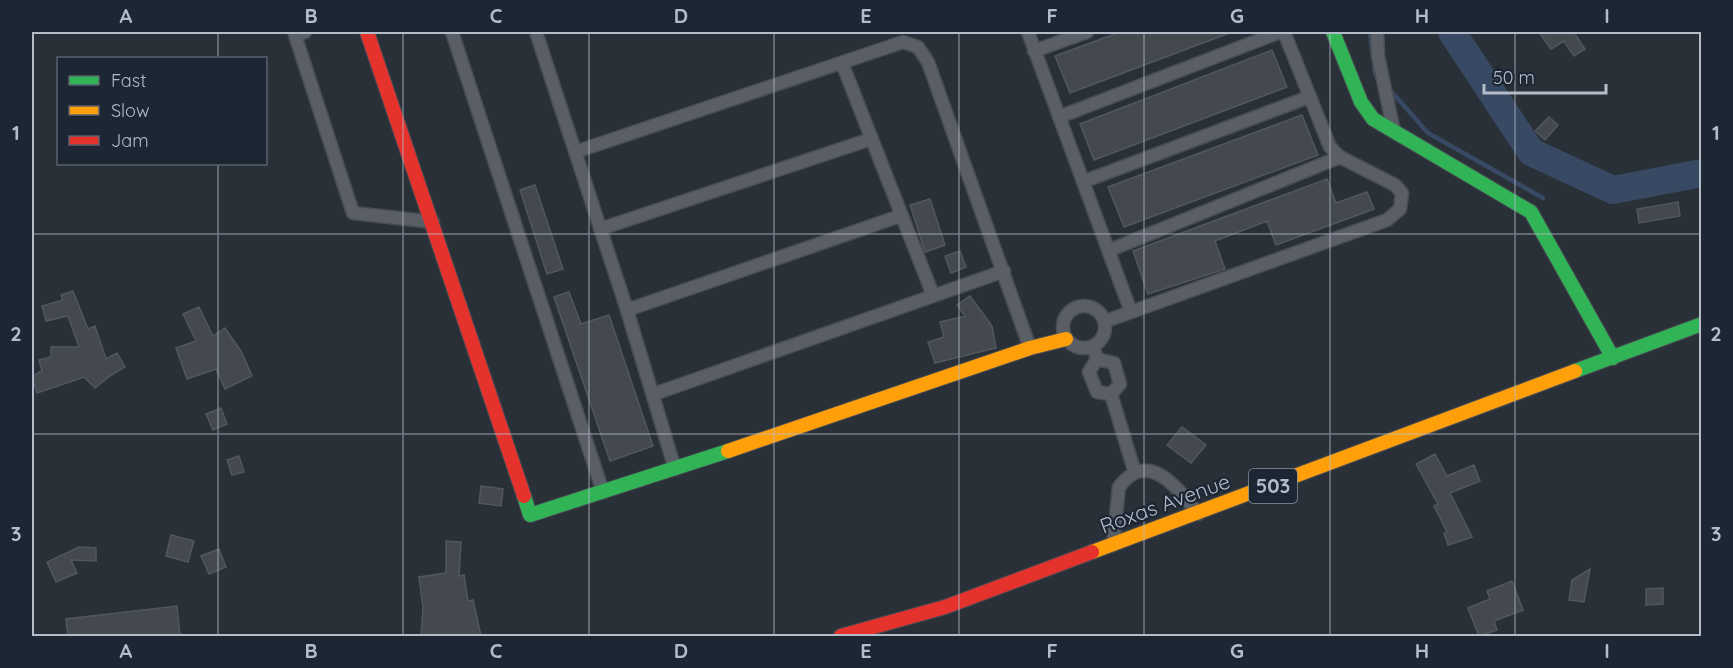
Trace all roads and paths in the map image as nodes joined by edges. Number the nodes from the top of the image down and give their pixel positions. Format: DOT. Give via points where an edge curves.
graph roads {
  1 [pos="305,32"];
  2 [pos="367,32"];
  3 [pos="452,32"];
  4 [pos="536,32"];
  5 [pos="1028,32"];
  6 [pos="1087,32"];
  7 [pos="1282,32"];
  8 [pos="1333,32"];
  9 [pos="1377,32"];
  10 [pos="1034,51"];
  11 [pos="842,63"];
  12 [pos="1309,98"];
  13 [pos="1059,117"];
  14 [pos="1394,132"];
  15 [pos="871,140"];
  16 [pos="575,152"];
  17 [pos="1340,157"];
  18 [pos="1085,181"];
  19 [pos="900,216"];
  20 [pos="433,222"];
  21 [pos="600,229"];
  22 [pos="1110,250"];
  23 [pos="1004,271"];
  24 [pos="933,296"];
  25 [pos="627,310"];
  26 [pos="1131,312"];
  27 [pos="1106,321"];
  28 [pos="1701,324"];
  29 [pos="1066,339"];
  30 [pos="1093,346"];
  31 [pos="1030,348"];
  32 [pos="1613,358"];
  33 [pos="1097,359"];
  34 [pos="654,394"];
  35 [pos="1111,394"];
  36 [pos="675,469"];
  37 [pos="1135,473"];
  38 [pos="603,492"];
  39 [pos="1198,514"];
  40 [pos="1113,545"];
  41 [pos="841,636"];
  1 -- 20 [label="street" via="295,35 353,213"];
  2 -- 20 [label="street"];
  3 -- 38 [label="street"];
  4 -- 16 [label="street"];
  5 -- 10 [label="street"];
  6 -- 10 [label="street"];
  7 -- 12 [label="street"];
  7 -- 13 [label="street"];
  8 -- 14 [label="street" via="1361,102 1373,119"];
  9 -- 14 [label="street" via="1378,56"];
  10 -- 13 [label="street"];
  11 -- 15 [label="street"];
  11 -- 16 [label="street"];
  11 -- 23 [label="street" via="903,42 918,47 928,62"];
  12 -- 17 [label="street" via="1330,147"];
  12 -- 18 [label="street"];
  13 -- 18 [label="street"];
  14 -- 32 [label="street" via="1531,212"];
  15 -- 19 [label="street"];
  15 -- 21 [label="street"];
  16 -- 21 [label="street"];
  17 -- 22 [label="street"];
  17 -- 26 [label="street" via="1395,185 1402,193 1396,215"];
  18 -- 22 [label="street"];
  19 -- 24 [label="street"];
  19 -- 25 [label="street"];
  20 -- 38 [label="street" via="530,515"];
  21 -- 25 [label="street"];
  22 -- 26 [label="street"];
  23 -- 24 [label="street"];
  23 -- 31 [label="street"];
  24 -- 34 [label="street"];
  25 -- 34 [label="street"];
  26 -- 27 [label="street"];
  27 -- 29 [label="street" via="1090,306 1076,307 1065,317"];
  27 -- 30 [label="street" via="1104,336"];
  28 -- 32 [label="street, Roxas Avenue / 503"];
  29 -- 30 [label="street" via="1078,348"];
  29 -- 31 [label="street"];
  30 -- 33 [label="street"];
  31 -- 36 [label="street"];
  32 -- 39 [label="street, Roxas Avenue / 503"];
  33 -- 35 [label="street" via="1089,372 1097,392"];
  33 -- 35 [label="street" via="1114,363 1120,384"];
  34 -- 36 [label="street"];
  35 -- 37 [label="street"];
  36 -- 38 [label="street"];
  37 -- 39 [label="street" via="1157,473 1172,482"];
  37 -- 40 [label="street" via="1119,486"];
  39 -- 40 [label="street, Roxas Avenue / 503"];
  40 -- 41 [label="street, Roxas Avenue / 503" via="945,607"];
}
